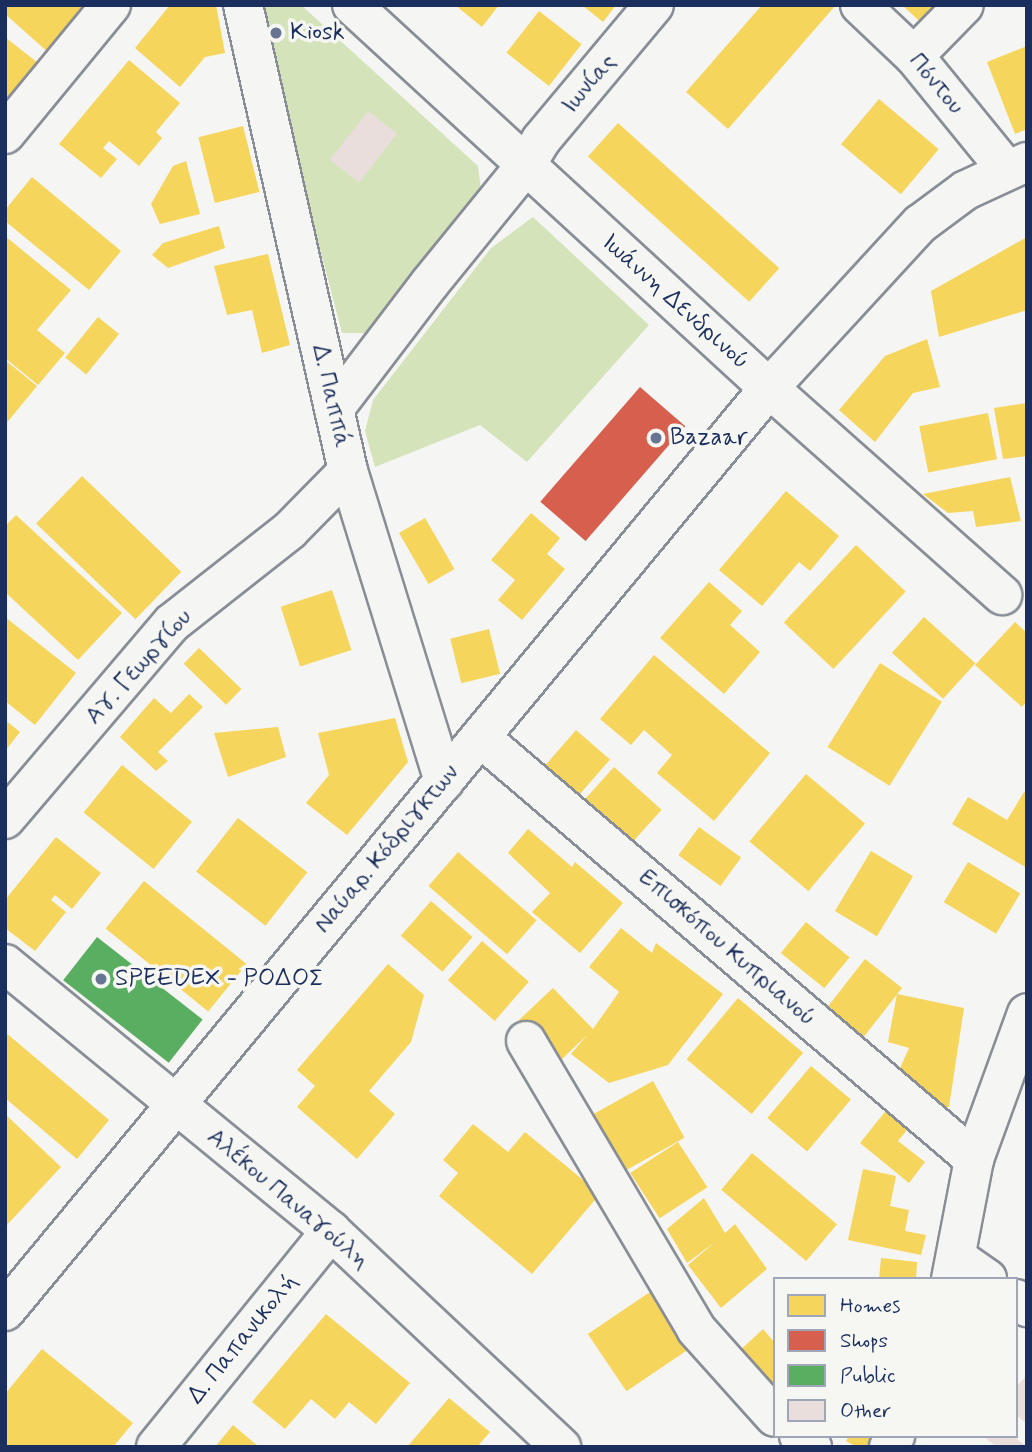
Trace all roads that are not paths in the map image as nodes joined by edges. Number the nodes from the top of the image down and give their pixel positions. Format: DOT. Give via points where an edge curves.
graph roads {
  1 [pos="111,5"];
  2 [pos="243,5"];
  3 [pos="352,5"];
  4 [pos="654,5"];
  5 [pos="860,5"];
  6 [pos="964,5"];
  7 [pos="914,56"];
  8 [pos="5,134"];
  9 [pos="526,165"];
  10 [pos="1016,166"];
  11 [pos="769,388"];
  12 [pos="334,409"];
  13 [pos="348,471"];
  14 [pos="1002,596"];
  15 [pos="480,737"];
  16 [pos="444,781"];
  17 [pos="5,820"];
  18 [pos="5,964"];
  19 [pos="1027,1013"];
  20 [pos="526,1041"];
  21 [pos="175,1106"];
  22 [pos="974,1159"];
  23 [pos="331,1231"];
  24 [pos="953,1268"];
  25 [pos="981,1277"];
  26 [pos="5,1311"];
  27 [pos="773,1415"];
  28 [pos="163,1444"];
  29 [pos="561,1447"];
  1 -- 8 [label="street"];
  2 -- 12 [label="street, Δ. Παππά"];
  3 -- 9 [label="street, Ιωάννη Δενδρινού"];
  4 -- 9 [label="street, Ιωνίας"];
  5 -- 7 [label="street, Πόντου"];
  6 -- 7 [label="street"];
  7 -- 10 [label="street, Πόντου"];
  9 -- 11 [label="street, Ιωάννη Δενδρινού"];
  9 -- 12 [label="street, Ιωνίας"];
  10 -- 11 [label="street, Ναύαρ. Κόδριγκτων" via="967,190 920,224"];
  11 -- 14 [label="street, Ιωάννη Δενδρινού"];
  11 -- 15 [label="street, Ναύαρ. Κόδριγκτων"];
  12 -- 13 [label="street, Δ. Παππά"];
  13 -- 16 [label="street, Δ. Παππά"];
  13 -- 17 [label="street, Αγ. Γεωργίου" via="290,530 172,623"];
  15 -- 16 [label="street, Ναύαρ. Κόδριγκτων"];
  15 -- 22 [label="street, Επισκόπου Κυπριανού"];
  16 -- 21 [label="street, Ναύαρ. Κόδριγκτων"];
  18 -- 21 [label="street, Αλέκου Παναγούλη"];
  19 -- 22 [label="street"];
  20 -- 27 [label="street" via="696,1329"];
  21 -- 23 [label="street, Αλέκου Παναγούλη"];
  21 -- 26 [label="street, Ναύαρ. Κόδριγκτων"];
  22 -- 24 [label="street"];
  23 -- 28 [label="street, Δ. Παπανικολή"];
  23 -- 29 [label="street, Αλέκου Παναγούλη"];
  24 -- 25 [label="street"];
}
